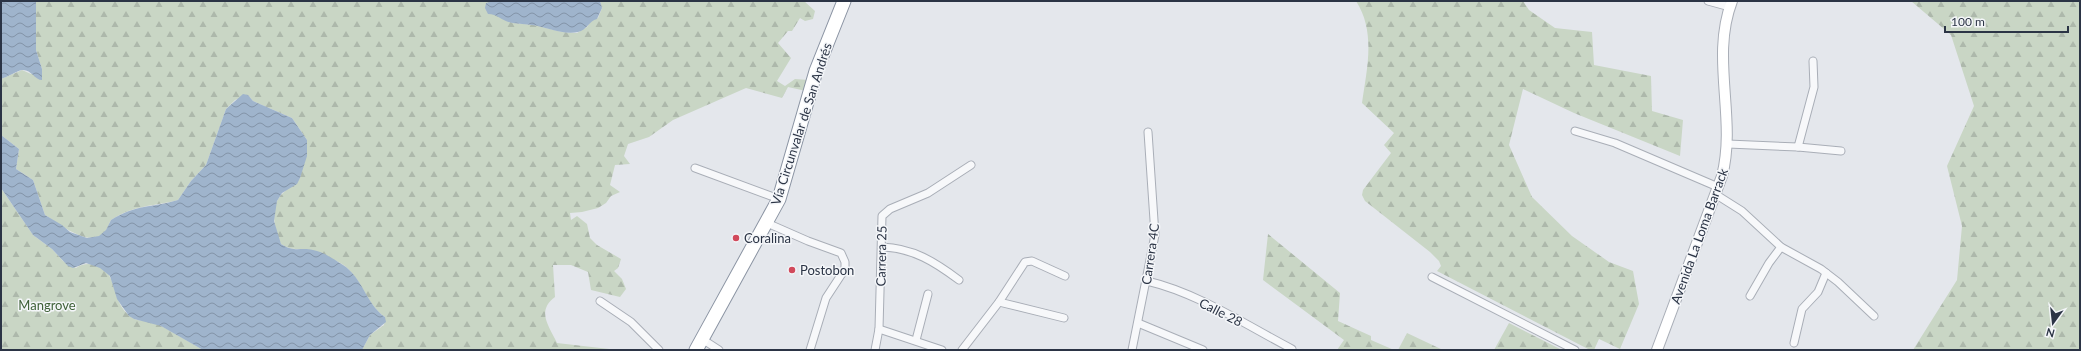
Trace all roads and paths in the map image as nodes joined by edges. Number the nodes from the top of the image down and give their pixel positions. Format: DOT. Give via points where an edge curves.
graph roads {
  1 [pos="844,1"];
  2 [pos="1708,1"];
  3 [pos="1731,4"];
  4 [pos="1812,61"];
  5 [pos="1575,131"];
  6 [pos="1148,132"];
  7 [pos="1728,144"];
  8 [pos="1798,147"];
  9 [pos="1841,151"];
  10 [pos="971,165"];
  11 [pos="695,168"];
  12 [pos="1717,190"];
  13 [pos="779,199"];
  14 [pos="767,223"];
  15 [pos="882,247"];
  16 [pos="1781,247"];
  17 [pos="1826,273"];
  18 [pos="1065,276"];
  19 [pos="1432,276"];
  20 [pos="959,280"];
  21 [pos="1147,281"];
  22 [pos="928,294"];
  23 [pos="1750,296"];
  24 [pos="600,301"];
  25 [pos="999,302"];
  26 [pos="1874,316"];
  27 [pos="1064,318"];
  28 [pos="1138,323"];
  29 [pos="879,329"];
  30 [pos="916,340"];
  31 [pos="1794,343"];
  32 [pos="699,345"];
  33 [pos="1292,349"];
  34 [pos="660,350"];
  35 [pos="719,350"];
  36 [pos="810,350"];
  37 [pos="875,350"];
  38 [pos="942,350"];
  39 [pos="962,350"];
  40 [pos="1132,350"];
  41 [pos="1203,350"];
  42 [pos="1575,350"];
  43 [pos="1657,350"];
  1 -- 13 [label="highway, Vía Circunvalar de San Andrés" via="816,71"];
  2 -- 3 [label="street"];
  3 -- 7 [label="main road, Avenida La Loma Barrack" via="1722,55"];
  4 -- 8 [label="street" via="1814,87"];
  5 -- 12 [label="street" via="1622,145"];
  6 -- 21 [label="street, Carrera 4C" via="1155,218"];
  7 -- 8 [label="street"];
  7 -- 12 [label="main road, Avenida La Loma Barrack"];
  8 -- 9 [label="street"];
  10 -- 15 [label="street, Carrera 25" via="928,193 886,213 881,222"];
  11 -- 13 [label="street"];
  12 -- 16 [label="street"];
  12 -- 43 [label="main road, Avenida La Loma Barrack"];
  13 -- 14 [label="highway, Vía Circunvalar de San Andrés"];
  14 -- 32 [label="highway, Vía Circunvalar de San Andrés"];
  14 -- 36 [label="street" via="808,242 841,253 844,258 845,269 826,298"];
  15 -- 20 [label="street" via="896,247 926,257"];
  15 -- 29 [label="street, Carrera 25"];
  16 -- 17 [label="street"];
  16 -- 23 [label="street" via="1768,263"];
  17 -- 26 [label="street"];
  17 -- 31 [label="street" via="1818,292 1802,309"];
  18 -- 25 [label="street" via="1027,261"];
  19 -- 42 [label="street"];
  21 -- 28 [label="street, Carrera 4C"];
  21 -- 33 [label="street, Calle 28" via="1173,289 1203,303"];
  22 -- 30 [label="street"];
  24 -- 34 [label="street" via="631,322"];
  25 -- 27 [label="street"];
  25 -- 39 [label="street"];
  28 -- 40 [label="street, Carrera 4C"];
  28 -- 41 [label="street"];
  29 -- 30 [label="street"];
  29 -- 37 [label="street, Carrera 25"];
  30 -- 38 [label="street"];
  32 -- 35 [label="street"];
}
